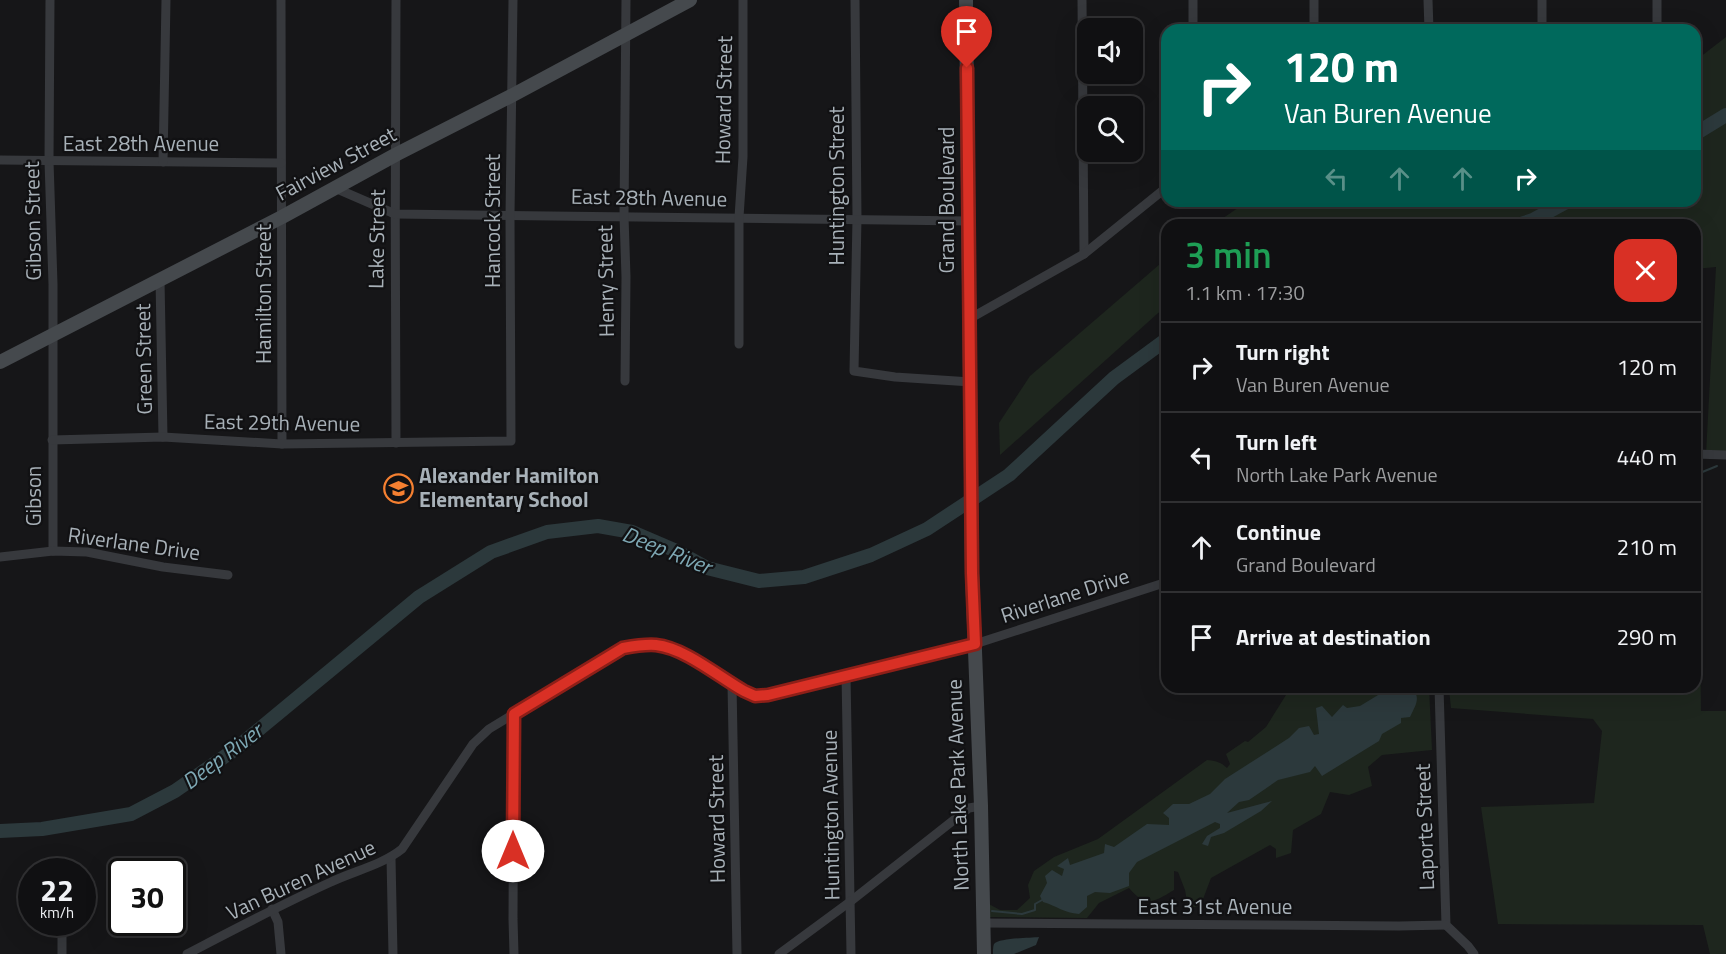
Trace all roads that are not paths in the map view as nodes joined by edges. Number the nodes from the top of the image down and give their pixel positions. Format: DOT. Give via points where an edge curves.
graph roads {
  1 [pos="50,0"];
  2 [pos="166,0"];
  3 [pos="281,0"];
  4 [pos="396,0"];
  5 [pos="513,0"];
  6 [pos="626,0"];
  7 [pos="690,0"];
  8 [pos="743,0"];
  9 [pos="855,0"];
  10 [pos="966,0"];
  11 [pos="1082,0"];
  12 [pos="1192,0"];
  13 [pos="1314,0"];
  14 [pos="1428,0"];
  15 [pos="1542,0"];
  16 [pos="1657,0"];
  17 [pos="1193,24"];
  18 [pos="1314,24"];
  19 [pos="1429,24"];
  20 [pos="1542,24"];
  21 [pos="1657,24"];
  22 [pos="625,35"];
  23 [pos="511,96"];
  24 [pos="397,154"];
  25 [pos="0,160"];
  26 [pos="49,161"];
  27 [pos="163,162"];
  28 [pos="281,162"];
  29 [pos="335,188"];
  30 [pos="1161,192"];
  31 [pos="395,214"];
  32 [pos="510,214"];
  33 [pos="624,216"];
  34 [pos="282,217"];
  35 [pos="739,217"];
  36 [pos="857,219"];
  37 [pos="969,221"];
  38 [pos="1084,254"];
  39 [pos="160,280"];
  40 [pos="969,319"];
  41 [pos="53,335"];
  42 [pos="739,344"];
  43 [pos="0,362"];
  44 [pos="625,381"];
  45 [pos="971,382"];
  46 [pos="970,399"];
  47 [pos="163,437"];
  48 [pos="52,440"];
  49 [pos="511,441"];
  50 [pos="396,443"];
  51 [pos="282,444"];
  52 [pos="1701,454"];
  53 [pos="1726,455"];
  54 [pos="53,551"];
  55 [pos="0,556"];
  56 [pos="228,575"];
  57 [pos="1161,584"];
  58 [pos="975,644"];
  59 [pos="846,675"];
  60 [pos="732,684"];
  61 [pos="1439,693"];
  62 [pos="514,714"];
  63 [pos="981,806"];
  64 [pos="391,858"];
  65 [pos="851,900"];
  66 [pos="272,909"];
  67 [pos="984,923"];
  68 [pos="1446,925"];
  69 [pos="62,936"];
  70 [pos="62,954"];
  71 [pos="187,954"];
  72 [pos="281,954"];
  73 [pos="393,954"];
  74 [pos="514,954"];
  75 [pos="737,954"];
  76 [pos="779,954"];
  77 [pos="851,954"];
  78 [pos="984,954"];
  79 [pos="1473,954"];
  1 -- 26 [label="street, Gibson Street"];
  2 -- 27 [label="street"];
  3 -- 28 [label="street, Hamilton Street"];
  4 -- 24 [label="street, Lake Street"];
  5 -- 23 [label="street, Hancock Street"];
  6 -- 22 [label="street, Henry Street"];
  7 -- 22 [label="street, Fairview Street"];
  8 -- 35 [label="street, Howard Street"];
  9 -- 36 [label="street, Huntington Street"];
  10 -- 37 [label="street, Grand Boulevard"];
  11 -- 38 [label="street"];
  12 -- 17 [label="street"];
  13 -- 18 [label="street"];
  14 -- 19 [label="street"];
  15 -- 20 [label="street"];
  16 -- 21 [label="street"];
  22 -- 23 [label="street, Fairview Street"];
  22 -- 33 [label="street, Henry Street"];
  23 -- 24 [label="street, Fairview Street"];
  23 -- 32 [label="street, Hancock Street"];
  24 -- 29 [label="street, Fairview Street"];
  24 -- 31 [label="street, Lake Street"];
  25 -- 26 [label="street, East 28th Avenue"];
  26 -- 27 [label="street, East 28th Avenue"];
  26 -- 41 [label="street, Gibson Street"];
  27 -- 28 [label="street, East 28th Avenue"];
  28 -- 34 [label="street, Hamilton Street"];
  29 -- 31 [label="street, East 28th Avenue"];
  29 -- 34 [label="street, Fairview Street"];
  30 -- 38 [label="street"];
  31 -- 32 [label="street, East 28th Avenue"];
  31 -- 50 [label="street, Lake Street"];
  32 -- 33 [label="street, East 28th Avenue"];
  32 -- 49 [label="street, Hancock Street"];
  33 -- 35 [label="street, East 28th Avenue"];
  33 -- 44 [label="street, Henry Street"];
  34 -- 39 [label="street, Fairview Street"];
  34 -- 51 [label="street, Hamilton Street"];
  35 -- 36 [label="street, East 28th Avenue"];
  35 -- 42 [label="street, Howard Street"];
  36 -- 37 [label="street, East 28th Avenue"];
  36 -- 45 [label="street, Huntington Street" via="854,371"];
  37 -- 40 [label="street, Grand Boulevard"];
  38 -- 40 [label="street"];
  39 -- 41 [label="street, Fairview Street"];
  39 -- 47 [label="street, Green Street"];
  40 -- 45 [label="street, Grand Boulevard"];
  41 -- 43 [label="street, Fairview Street"];
  41 -- 48 [label="street, Gibson Street"];
  45 -- 46 [label="street, Grand Boulevard"];
  46 -- 58 [label="street, North Lake Park Avenue"];
  47 -- 48 [label="street, East 29th Avenue"];
  47 -- 51 [label="street, East 29th Avenue"];
  48 -- 54 [label="street, Gibson"];
  49 -- 50 [label="street, East 29th Avenue"];
  50 -- 51 [label="street, East 29th Avenue"];
  52 -- 53 [label="street"];
  54 -- 55 [label="street, Riverlane Drive"];
  54 -- 56 [label="street, Riverlane Drive" via="87,552"];
  57 -- 58 [label="street, Riverlane Drive"];
  58 -- 59 [label="street, Van Buren Avenue"];
  58 -- 63 [label="street, North Lake Park Avenue"];
  59 -- 60 [label="street, Van Buren Avenue" via="768,695 755,696"];
  59 -- 65 [label="street, Huntington Avenue"];
  60 -- 62 [label="street, Van Buren Avenue" via="677,651 641,644 623,648"];
  60 -- 75 [label="street, Howard Street"];
  61 -- 68 [label="street, Laporte Street"];
  62 -- 64 [label="street, Van Buren Avenue" via="473,744 402,849"];
  62 -- 74 [label="street"];
  63 -- 65 [label="street" via="969,808"];
  63 -- 67 [label="street, North Lake Park Avenue"];
  64 -- 66 [label="street, Van Buren Avenue"];
  64 -- 73 [label="street"];
  65 -- 76 [label="street"];
  65 -- 77 [label="street, Huntington Avenue"];
  66 -- 71 [label="street, Van Buren Avenue"];
  66 -- 72 [label="street" via="279,922"];
  67 -- 68 [label="street, East 31st Avenue"];
  67 -- 78 [label="street, North Lake Park Avenue"];
  68 -- 79 [label="street"];
  69 -- 70 [label="street"];
}
